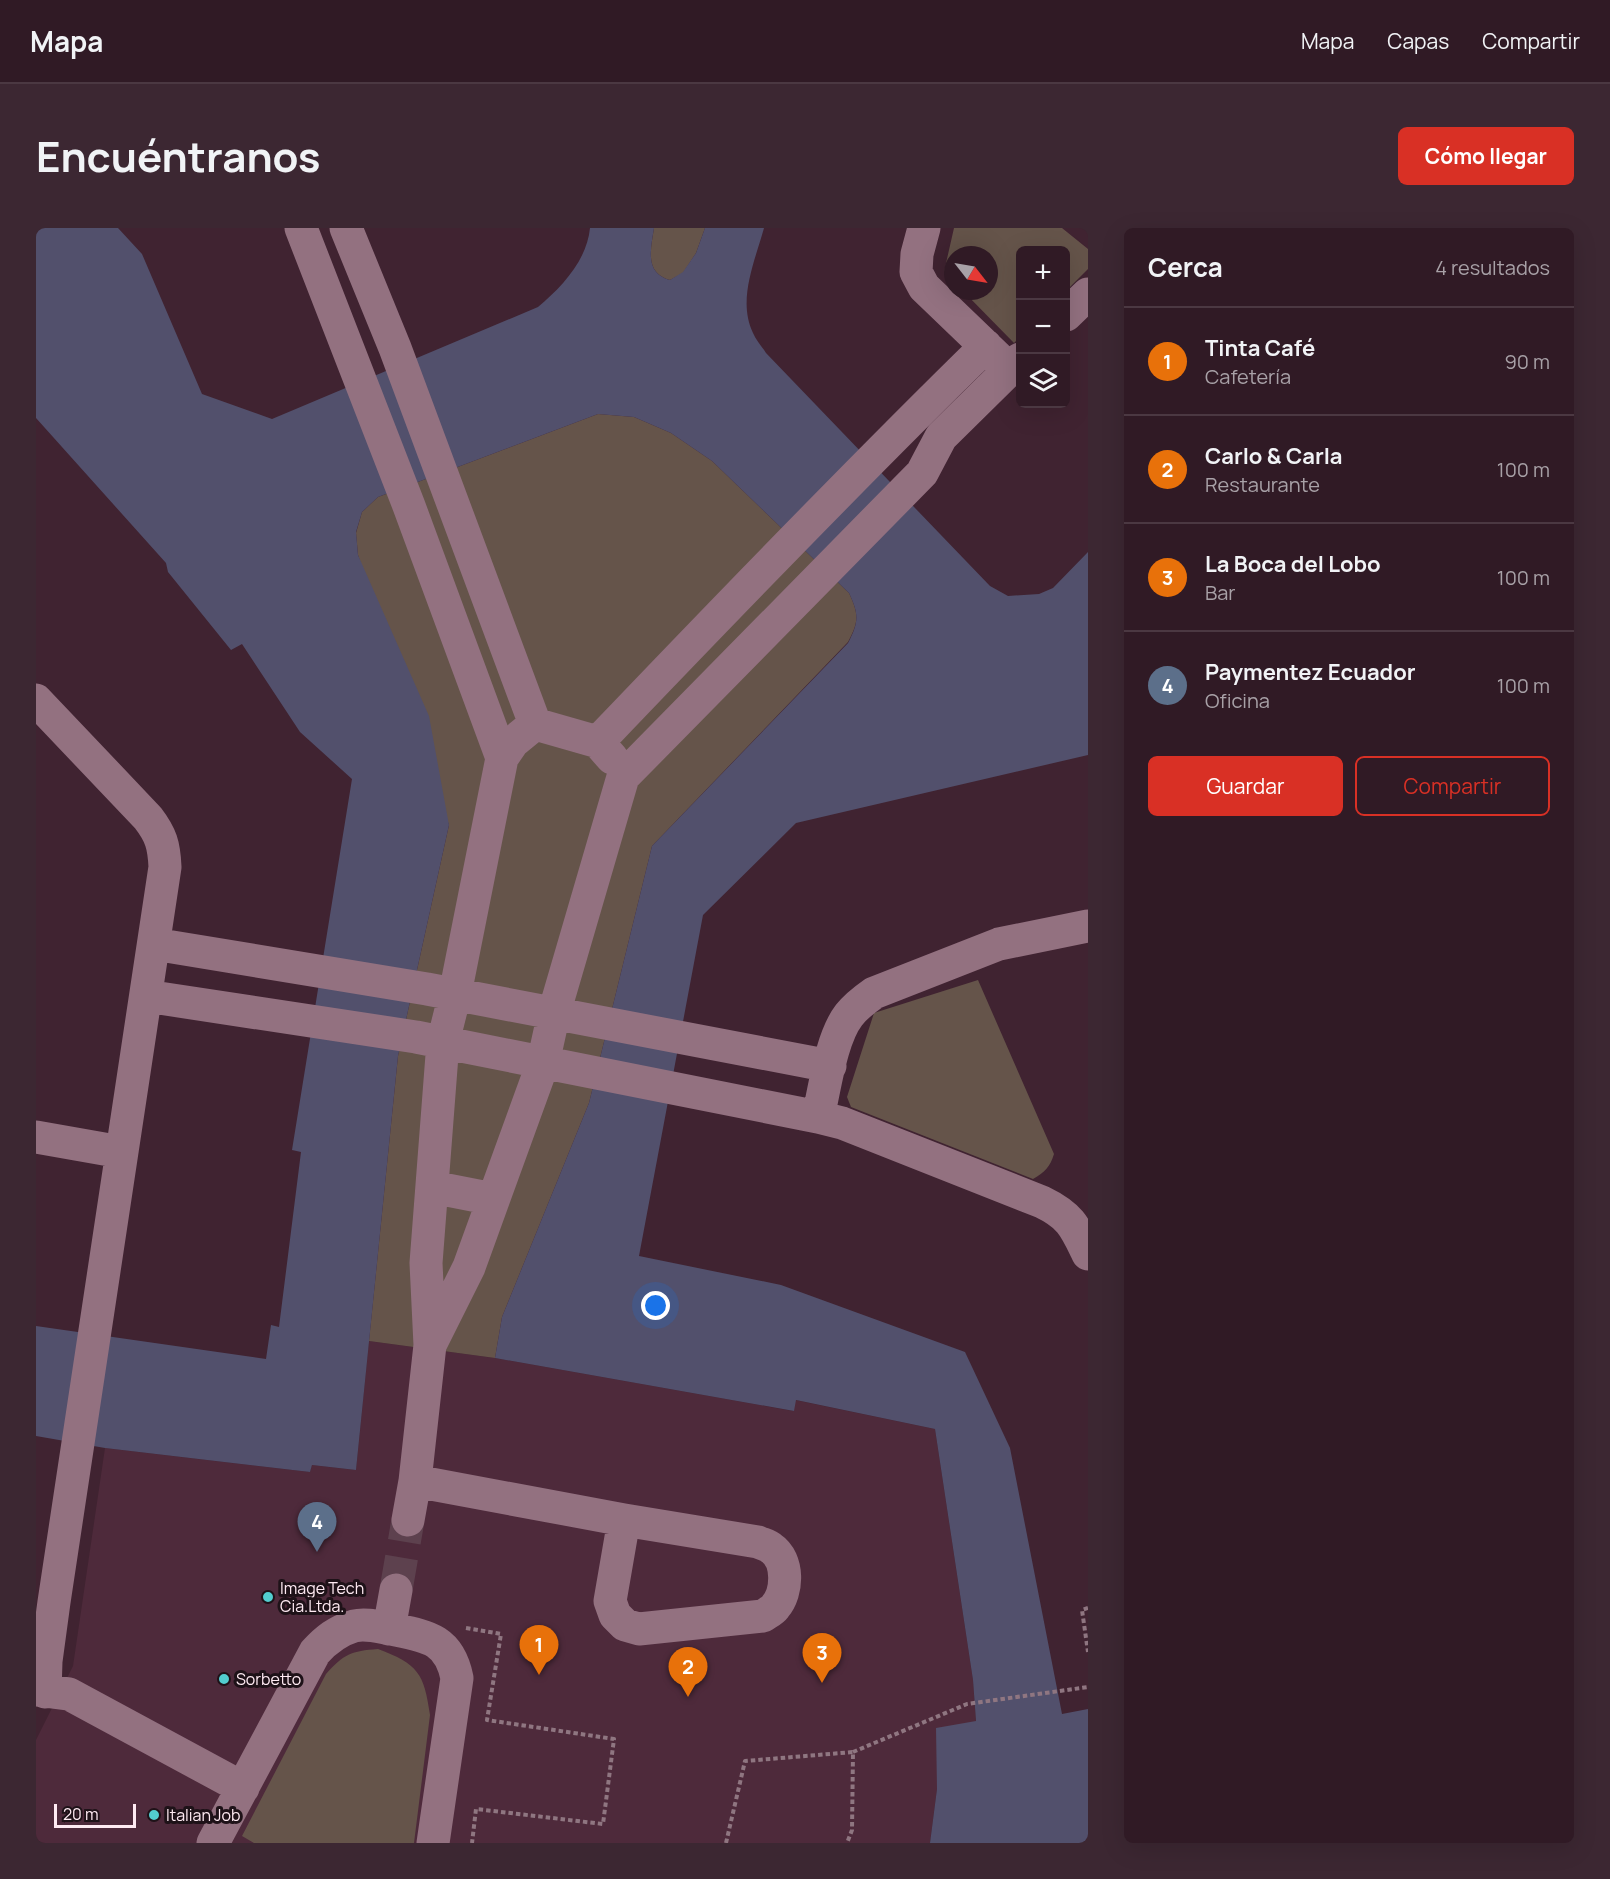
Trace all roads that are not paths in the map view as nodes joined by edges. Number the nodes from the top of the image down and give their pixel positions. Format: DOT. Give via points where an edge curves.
graph roads {
  1 [pos="346,228"];
  2 [pos="924,228"];
  3 [pos="313,232"];
  4 [pos="1088,294"];
  5 [pos="1070,310"];
  6 [pos="986,346"];
  7 [pos="1015,364"];
  8 [pos="36,700"];
  9 [pos="535,724"];
  10 [pos="598,742"];
  11 [pos="502,758"];
  12 [pos="623,777"];
  13 [pos="1088,926"];
  14 [pos="154,944"];
  15 [pos="441,992"];
  16 [pos="146,996"];
  17 [pos="554,1013"];
  18 [pos="429,1039"];
  19 [pos="543,1063"];
  20 [pos="830,1066"];
  21 [pos="818,1117"];
  22 [pos="36,1137"];
  23 [pos="121,1152"];
  24 [pos="432,1186"];
  25 [pos="493,1199"];
  26 [pos="1088,1254"];
  27 [pos="430,1345"];
  28 [pos="416,1480"];
  29 [pos="408,1520"];
  30 [pos="624,1520"];
  31 [pos="396,1590"];
  32 [pos="45,1601"];
  33 [pos="389,1629"];
  34 [pos="41,1691"];
  35 [pos="243,1788"];
  36 [pos="213,1843"];
  37 [pos="433,1843"];
  1 -- 9 [label="street" via="395,348"];
  2 -- 6 [label="street" via="916,272 924,287"];
  3 -- 11 [label="street" via="354,363"];
  4 -- 5 [label="street"];
  6 -- 7 [label="street"];
  6 -- 10 [label="street"];
  7 -- 12 [label="street" via="941,437 922,472"];
  8 -- 14 [label="street" via="159,832 165,867"];
  9 -- 10 [label="street"];
  9 -- 11 [label="street" via="513,741"];
  10 -- 12 [label="street" via="619,766"];
  11 -- 15 [label="street"];
  12 -- 17 [label="street"];
  13 -- 20 [label="street" via="999,944 874,993 848,1016"];
  14 -- 15 [label="street"];
  14 -- 16 [label="street"];
  15 -- 17 [label="street"];
  15 -- 18 [label="street"];
  16 -- 18 [label="street"];
  16 -- 23 [label="street"];
  17 -- 19 [label="street"];
  17 -- 20 [label="street"];
  18 -- 19 [label="street"];
  18 -- 24 [label="street"];
  19 -- 21 [label="street"];
  19 -- 25 [label="street"];
  20 -- 21 [label="street"];
  21 -- 26 [label="street" via="842,1123 1058,1210 1072,1222"];
  22 -- 23 [label="street"];
  23 -- 32 [label="street" via="77,1451"];
  24 -- 25 [label="street"];
  24 -- 27 [label="street" via="426,1263"];
  25 -- 27 [label="street" via="469,1267"];
  27 -- 28 [label="street"];
  28 -- 29 [label="street"];
  28 -- 30 [label="street"];
  30 -- 30 [label="street" via="758,1542 772,1548 782,1561 783,1593 775,1607 763,1616 639,1629 624,1625 610,1601"];
  31 -- 33 [label="street"];
  32 -- 34 [label="street" via="46,1661"];
  33 -- 35 [label="street" via="357,1625 321,1645"];
  33 -- 37 [label="street" via="438,1643 454,1662 457,1678"];
  34 -- 35 [label="street" via="69,1694"];
  35 -- 36 [label="street"];
}
